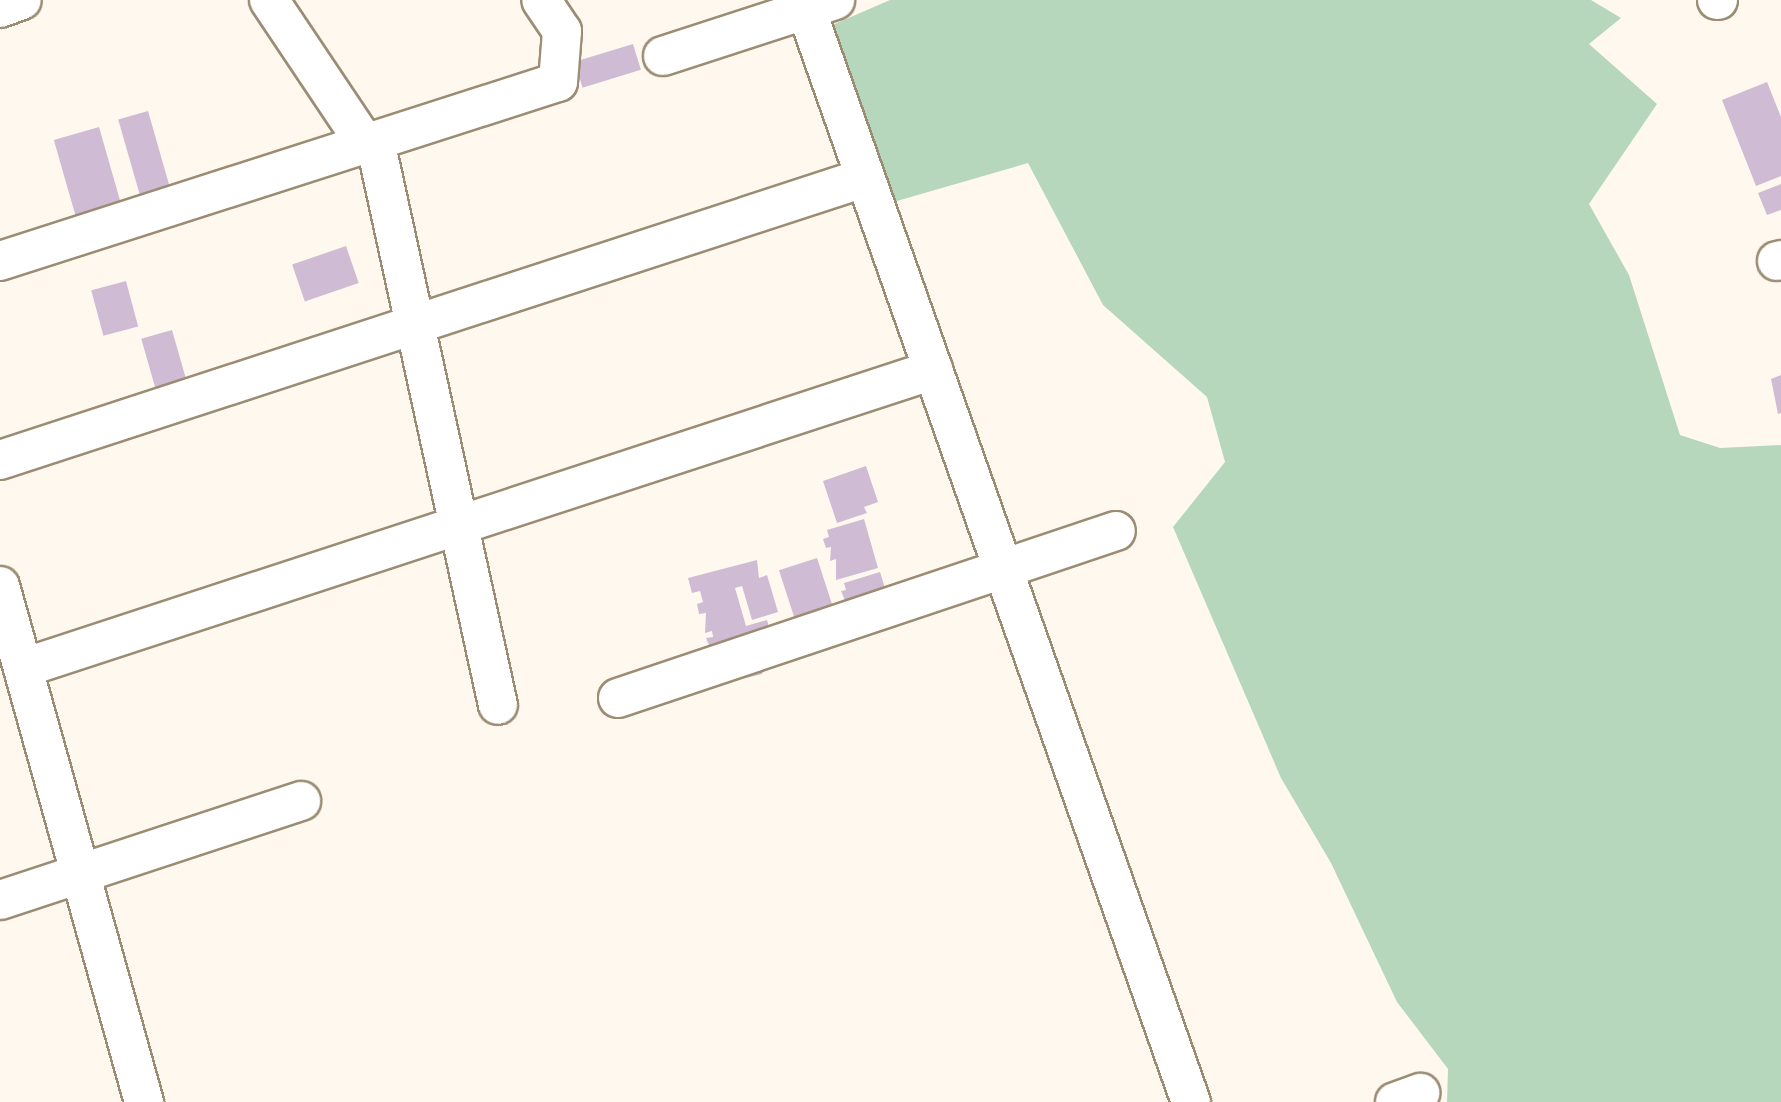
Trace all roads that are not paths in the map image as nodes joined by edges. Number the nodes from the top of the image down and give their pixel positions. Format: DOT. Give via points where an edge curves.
graph roads {
  1 [pos="22,0"];
  2 [pos="269,0"];
  3 [pos="541,0"];
  4 [pos="820,5"];
  5 [pos="0,8"];
  6 [pos="663,56"];
  7 [pos="370,141"];
  8 [pos="864,178"];
  9 [pos="0,261"];
  10 [pos="416,325"];
  11 [pos="933,370"];
  12 [pos="0,460"];
  13 [pos="459,528"];
  14 [pos="1116,531"];
  15 [pos="1004,571"];
  16 [pos="0,586"];
  17 [pos="23,668"];
  18 [pos="618,698"];
  19 [pos="498,705"];
  20 [pos="301,801"];
  21 [pos="80,874"];
  22 [pos="0,900"];
  23 [pos="144,1102"];
  24 [pos="1191,1102"];
  1 -- 5 [label="street"];
  2 -- 7 [label="street"];
  3 -- 7 [label="street" via="562,31 558,82"];
  4 -- 6 [label="street"];
  4 -- 8 [label="street"];
  7 -- 9 [label="street"];
  7 -- 10 [label="street"];
  8 -- 10 [label="street"];
  8 -- 11 [label="street"];
  10 -- 12 [label="street"];
  10 -- 13 [label="street"];
  11 -- 13 [label="street"];
  11 -- 15 [label="street"];
  13 -- 17 [label="street"];
  13 -- 19 [label="street"];
  14 -- 15 [label="street"];
  15 -- 18 [label="street"];
  15 -- 24 [label="street"];
  16 -- 17 [label="street"];
  17 -- 21 [label="street"];
  20 -- 21 [label="street"];
  21 -- 22 [label="street"];
  21 -- 23 [label="street"];
}
